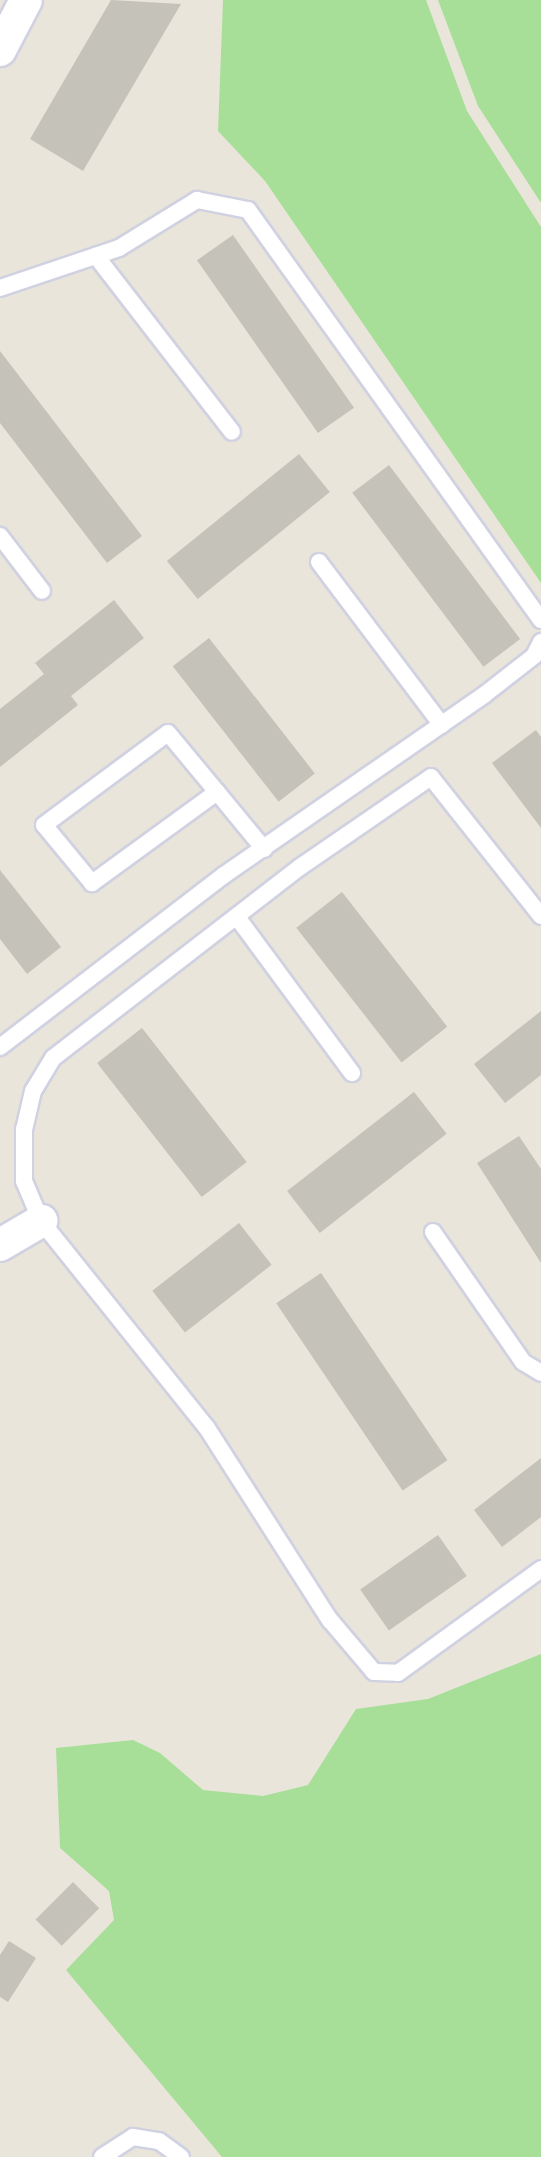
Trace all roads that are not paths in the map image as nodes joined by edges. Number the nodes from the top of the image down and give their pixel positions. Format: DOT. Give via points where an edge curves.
graph roads {
  1 [pos="26,0"];
  2 [pos="0,50"];
  3 [pos="96,256"];
  4 [pos="0,288"];
  5 [pos="232,432"];
  6 [pos="0,536"];
  7 [pos="319,562"];
  8 [pos="41,591"];
  9 [pos="541,620"];
  10 [pos="541,642"];
  11 [pos="442,725"];
  12 [pos="218,792"];
  13 [pos="264,849"];
  14 [pos="541,916"];
  15 [pos="237,917"];
  16 [pos="0,1047"];
  17 [pos="352,1073"];
  18 [pos="41,1221"];
  19 [pos="433,1232"];
  20 [pos="0,1245"];
  21 [pos="541,1373"];
  22 [pos="541,1569"];
  23 [pos="102,2157"];
  24 [pos="181,2157"];
  1 -- 2 [label="street"];
  3 -- 4 [label="lane"];
  3 -- 5 [label="lane"];
  3 -- 9 [label="lane" via="197,200 248,210"];
  6 -- 8 [label="lane"];
  7 -- 11 [label="lane"];
  10 -- 11 [label="lane" via="534,656"];
  11 -- 13 [label="lane"];
  12 -- 12 [label="lane" via="168,733 44,825 92,883"];
  12 -- 13 [label="lane"];
  13 -- 16 [label="lane"];
  14 -- 15 [label="lane" via="431,777"];
  15 -- 17 [label="lane"];
  15 -- 18 [label="lane" via="52,1058 33,1091 24,1129 24,1181"];
  18 -- 20 [label="street"];
  18 -- 22 [label="lane" via="207,1428 330,1620 374,1672 398,1673"];
  19 -- 21 [label="lane" via="523,1362"];
  23 -- 24 [label="lane" via="134,2137 159,2141"];
}
